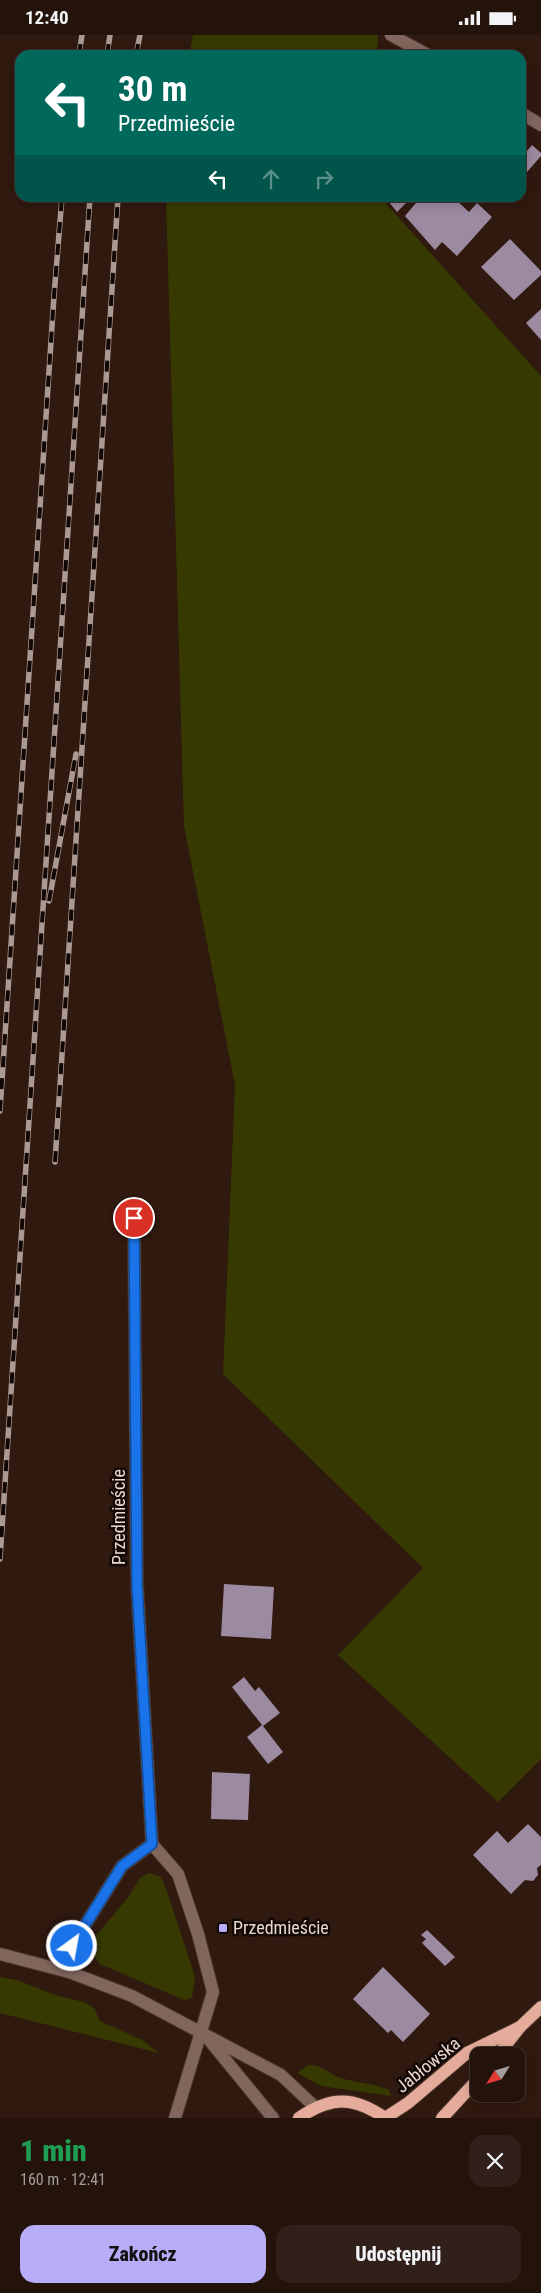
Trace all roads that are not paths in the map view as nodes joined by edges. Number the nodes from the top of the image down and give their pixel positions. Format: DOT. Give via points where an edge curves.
graph roads {
  1 [pos="391,35"];
  2 [pos="419,50"];
  3 [pos="526,116"];
  4 [pos="541,125"];
  5 [pos="134,1218"];
  6 [pos="152,1844"];
  7 [pos="0,1954"];
  8 [pos="69,1972"];
  9 [pos="541,2007"];
  10 [pos="520,2027"];
  11 [pos="201,2031"];
  12 [pos="504,2047"];
  13 [pos="470,2088"];
  14 [pos="315,2107"];
  15 [pos="175,2118"];
  16 [pos="273,2118"];
  17 [pos="299,2118"];
  18 [pos="385,2118"];
  19 [pos="442,2118"];
  1 -- 2 [label="street"];
  3 -- 4 [label="street"];
  5 -- 6 [label="street, Przedmieście" via="137,1585"];
  6 -- 8 [label="street" via="122,1866 72,1946"];
  6 -- 11 [label="street" via="178,1874 198,1934 213,1992"];
  7 -- 8 [label="street"];
  8 -- 11 [label="street" via="132,1996"];
  9 -- 10 [label="main road, Jabłowska"];
  10 -- 12 [label="main road, Jabłowska"];
  10 -- 18 [label="main road, Jabłowska" via="467,2053 408,2103"];
  11 -- 14 [label="street" via="281,2075"];
  11 -- 15 [label="street"];
  11 -- 16 [label="street"];
  13 -- 19 [label="main road"];
  14 -- 17 [label="main road"];
  14 -- 18 [label="main road" via="352,2101 370,2107"];
}
